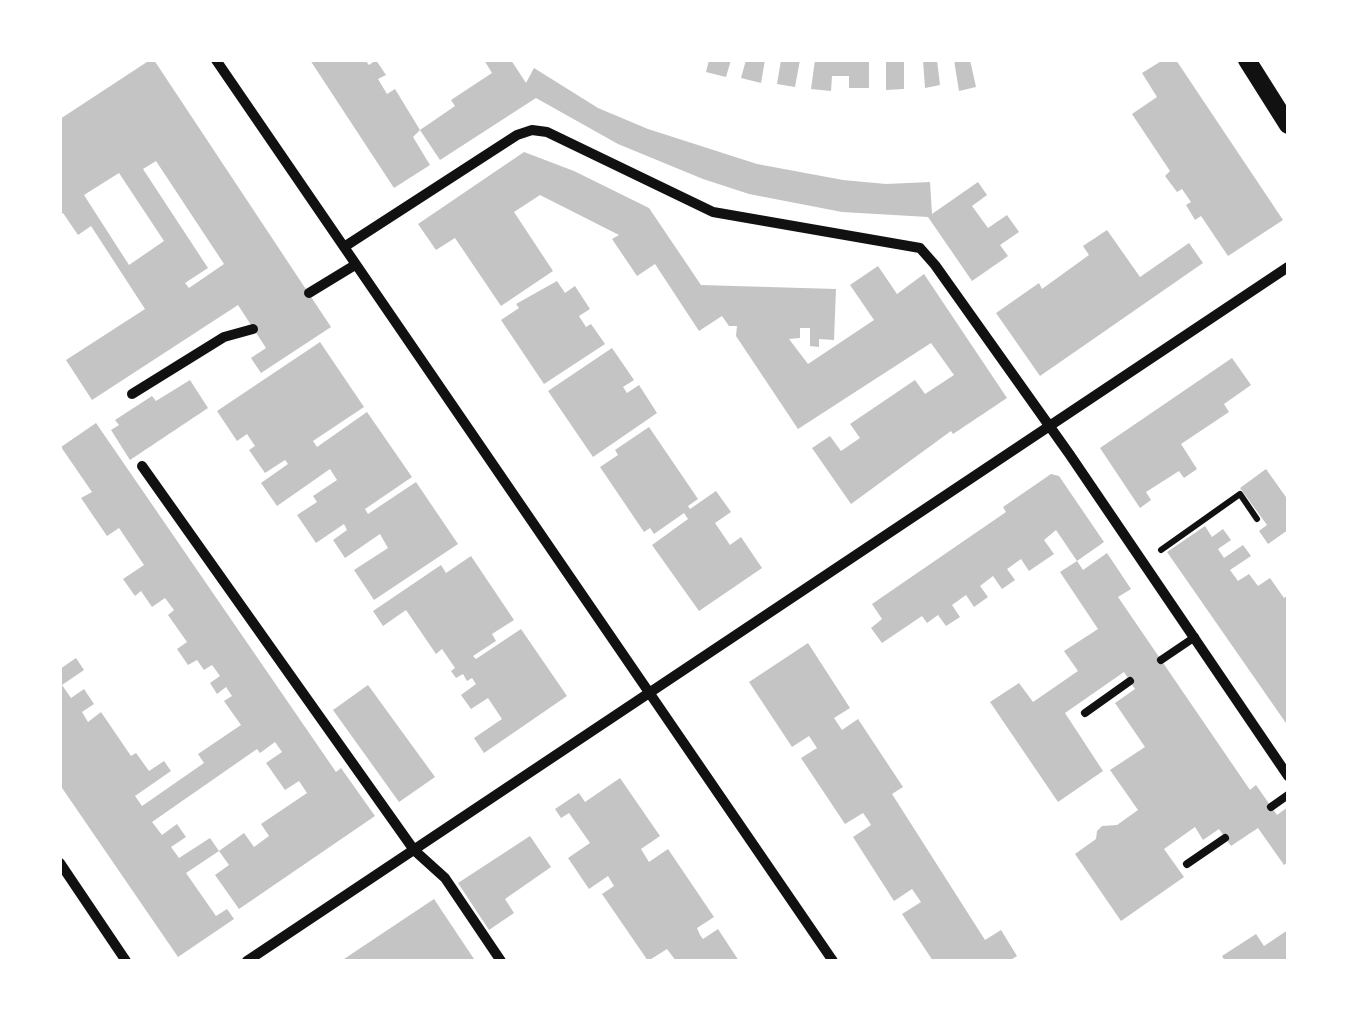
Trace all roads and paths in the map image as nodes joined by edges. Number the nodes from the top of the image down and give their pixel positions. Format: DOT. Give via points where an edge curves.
graph roads {
  1 [pos="216,60"];
  2 [pos="1247,60"];
  3 [pos="1288,125"];
  4 [pos="344,247"];
  5 [pos="355,265"];
  6 [pos="1288,267"];
  7 [pos="309,293"];
  8 [pos="254,329"];
  9 [pos="132,394"];
  10 [pos="1048,427"];
  11 [pos="142,466"];
  12 [pos="1257,520"];
  13 [pos="1144,562"];
  14 [pos="1195,637"];
  15 [pos="1161,660"];
  16 [pos="1130,681"];
  17 [pos="649,692"];
  18 [pos="1085,713"];
  19 [pos="1288,776"];
  20 [pos="1288,795"];
  21 [pos="1271,807"];
  22 [pos="1226,838"];
  23 [pos="414,850"];
  24 [pos="60,863"];
  25 [pos="1187,864"];
  26 [pos="126,961"];
  27 [pos="247,961"];
  28 [pos="501,961"];
  29 [pos="833,961"];
  1 -- 4 [label="street"];
  2 -- 3 [label="street"];
  4 -- 5 [label="street"];
  4 -- 10 [label="street" via="517,135 547,132 714,212 920,248"];
  5 -- 7 [label="street"];
  5 -- 17 [label="street"];
  6 -- 10 [label="street"];
  8 -- 9 [label="street" via="224,337"];
  10 -- 13 [label="street"];
  10 -- 17 [label="street"];
  11 -- 23 [label="street"];
  12 -- 13 [label="path" via="1240,494"];
  13 -- 14 [label="street"];
  14 -- 15 [label="lane"];
  14 -- 19 [label="street"];
  16 -- 18 [label="lane"];
  17 -- 23 [label="street"];
  17 -- 29 [label="street"];
  20 -- 21 [label="lane"];
  22 -- 25 [label="lane"];
  23 -- 27 [label="street"];
  23 -- 28 [label="street" via="445,878"];
  24 -- 26 [label="street"];
}
